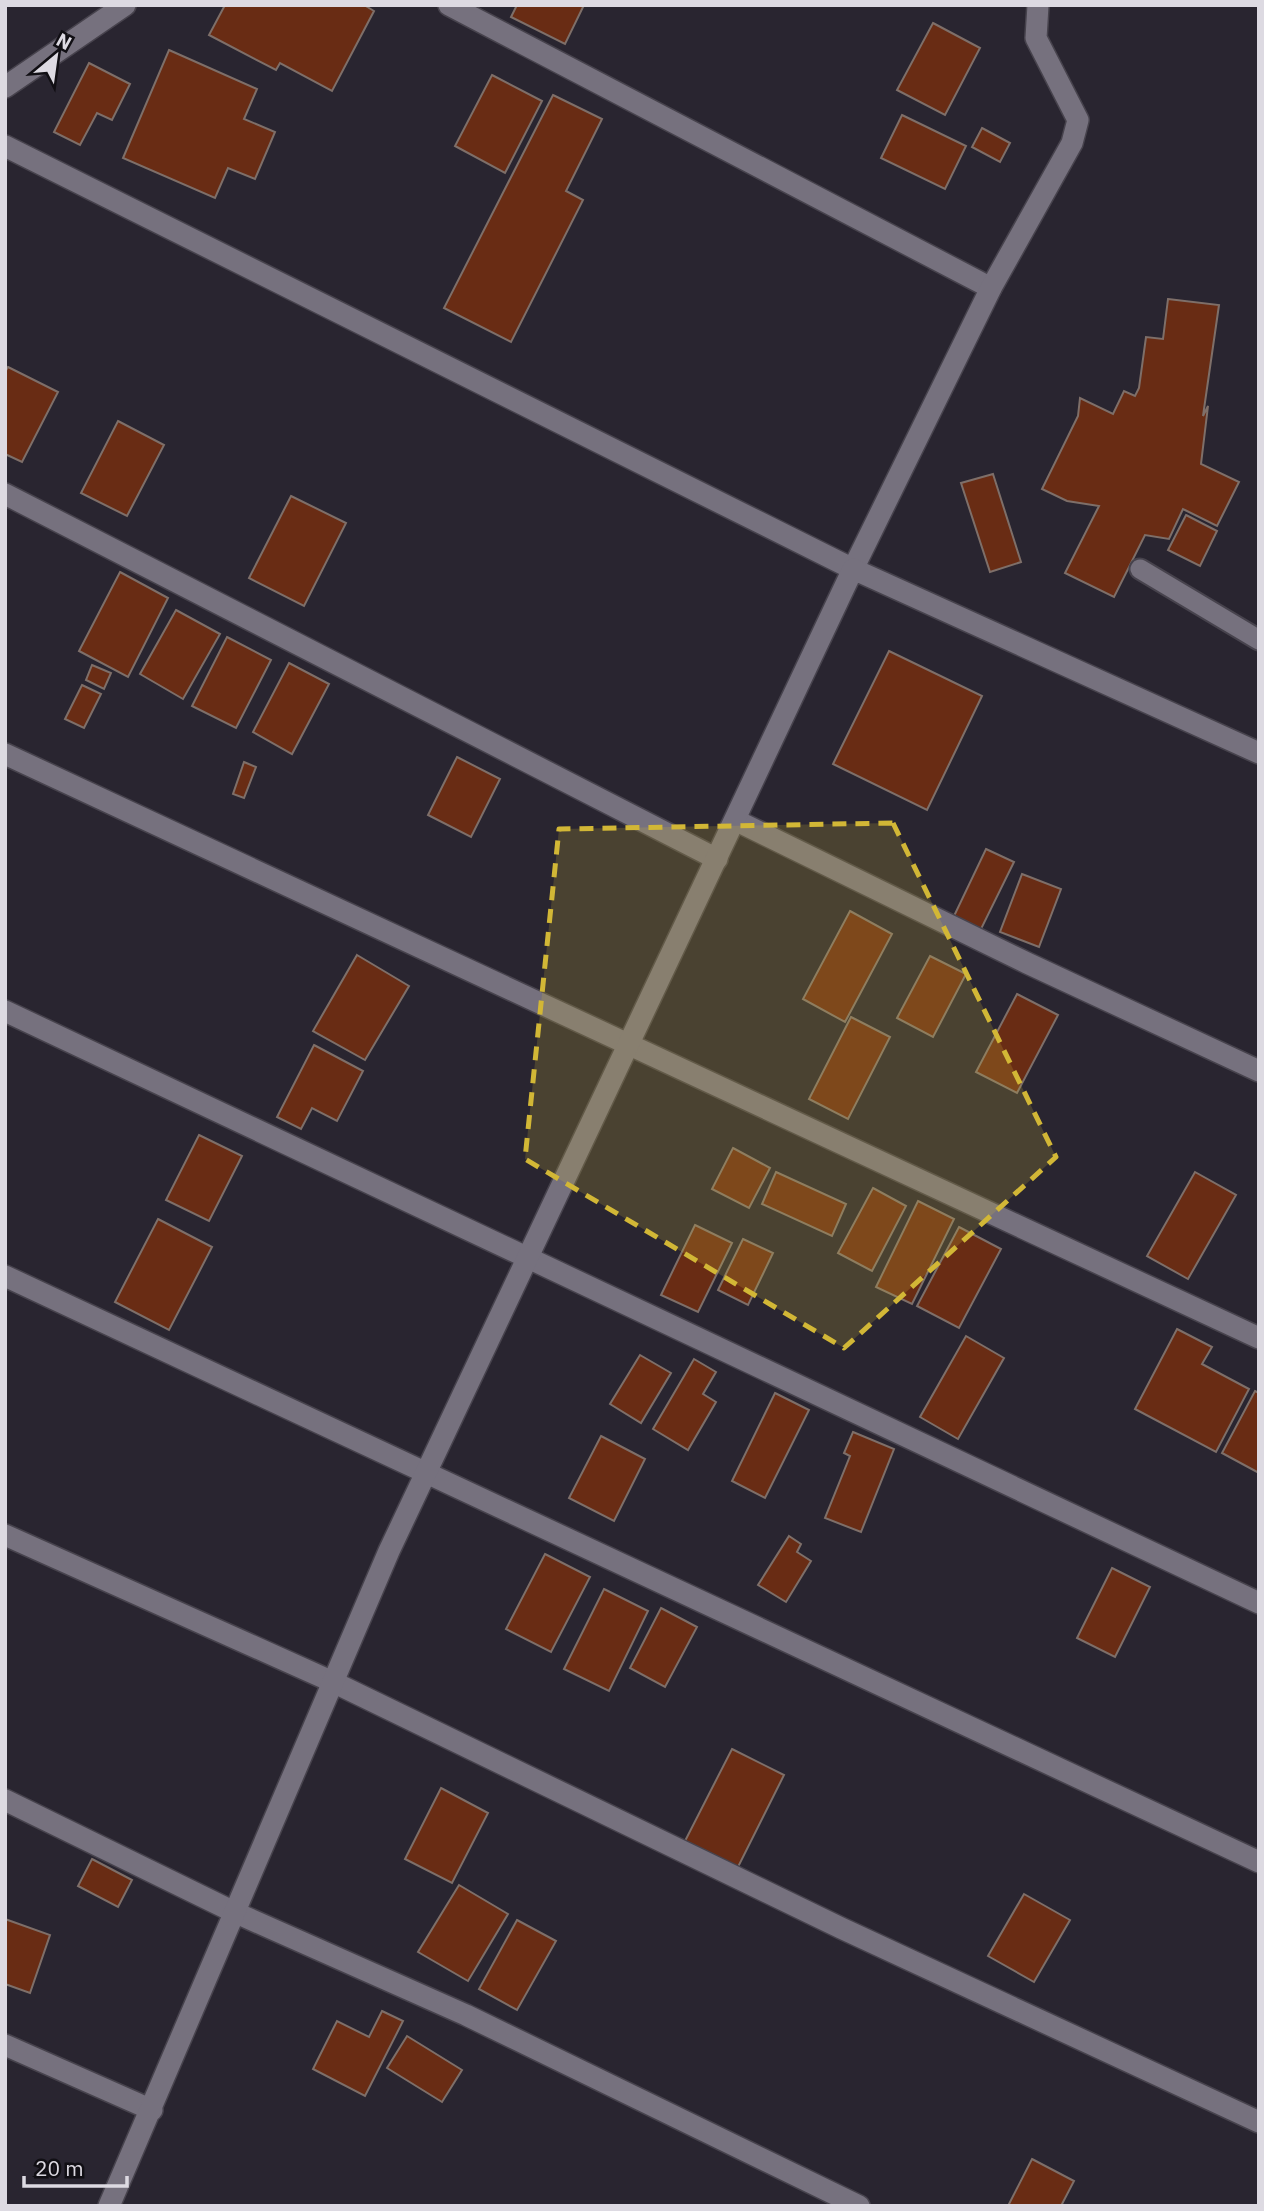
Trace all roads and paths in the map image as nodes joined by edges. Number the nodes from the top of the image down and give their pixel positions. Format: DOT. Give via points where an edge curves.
graph roads {
  1 [pos="125,5"];
  2 [pos="449,5"];
  3 [pos="1016,5"];
  4 [pos="1037,10"];
  5 [pos="5,87"];
  6 [pos="5,146"];
  7 [pos="991,288"];
  8 [pos="5,494"];
  9 [pos="853,569"];
  10 [pos="1140,569"];
  11 [pos="1259,640"];
  12 [pos="1259,753"];
  13 [pos="5,754"];
  14 [pos="735,820"];
  15 [pos="717,859"];
  16 [pos="5,1012"];
  17 [pos="630,1044"];
  18 [pos="1259,1071"];
  19 [pos="528,1257"];
  20 [pos="5,1276"];
  21 [pos="1259,1338"];
  22 [pos="427,1473"];
  23 [pos="5,1535"];
  24 [pos="1259,1602"];
  25 [pos="332,1682"];
  26 [pos="5,1800"];
  27 [pos="1259,1862"];
  28 [pos="234,1912"];
  29 [pos="5,2045"];
  30 [pos="152,2110"];
  31 [pos="1259,2122"];
  32 [pos="109,2206"];
  33 [pos="859,2206"];
  1 -- 5 [label="street"];
  2 -- 7 [label="street"];
  3 -- 4 [label="street"];
  4 -- 7 [label="street" via="1036,38 1078,120 1072,143"];
  6 -- 9 [label="street"];
  7 -- 9 [label="street"];
  8 -- 15 [label="street"];
  9 -- 12 [label="street"];
  9 -- 14 [label="street"];
  10 -- 11 [label="lane"];
  13 -- 17 [label="street"];
  14 -- 15 [label="street"];
  14 -- 18 [label="street"];
  15 -- 17 [label="street"];
  16 -- 19 [label="street"];
  17 -- 19 [label="street"];
  17 -- 21 [label="street"];
  19 -- 22 [label="street"];
  19 -- 24 [label="street"];
  20 -- 22 [label="street"];
  22 -- 25 [label="street"];
  22 -- 27 [label="street"];
  23 -- 25 [label="street"];
  25 -- 28 [label="street"];
  25 -- 31 [label="street" via="841,1928"];
  26 -- 28 [label="street"];
  28 -- 30 [label="street"];
  28 -- 33 [label="street" via="466,2015"];
  29 -- 30 [label="street"];
  30 -- 32 [label="street"];
}
